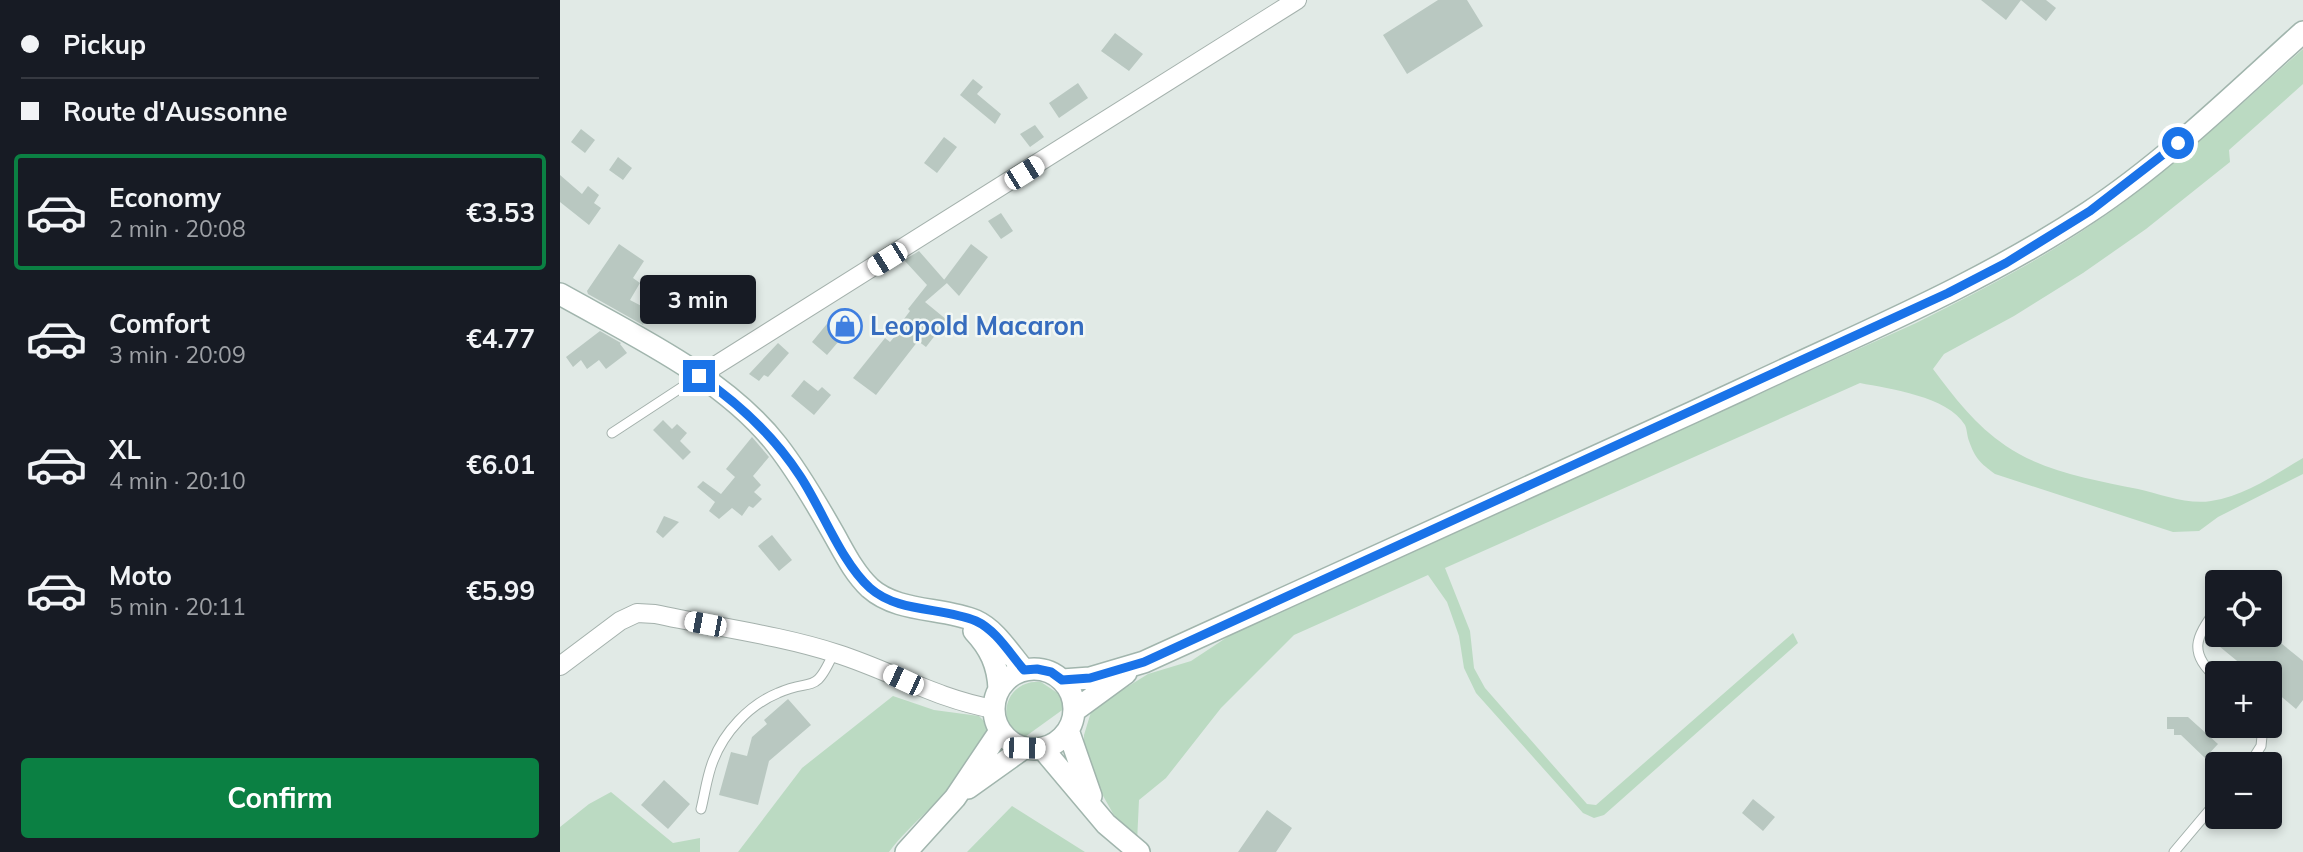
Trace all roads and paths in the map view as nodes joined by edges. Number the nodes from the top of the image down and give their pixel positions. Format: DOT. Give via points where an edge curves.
graph roads {
  1 [pos="1297,0"];
  2 [pos="2303,32"];
  3 [pos="560,294"];
  4 [pos="699,376"];
  5 [pos="611,433"];
  6 [pos="957,615"];
  7 [pos="2205,624"];
  8 [pos="834,652"];
  9 [pos="1144,662"];
  10 [pos="560,666"];
  11 [pos="2205,668"];
  12 [pos="1024,670"];
  13 [pos="1062,680"];
  14 [pos="996,699"];
  15 [pos="1071,720"];
  16 [pos="1000,731"];
  17 [pos="1033,748"];
  18 [pos="955,798"];
  19 [pos="701,808"];
  20 [pos="1098,814"];
  21 [pos="2205,815"];
  22 [pos="906,852"];
  23 [pos="1139,852"];
  24 [pos="2174,852"];
  1 -- 4 [label="street"];
  2 -- 9 [label="main road" via="2130,181 2006,263 1736,392"];
  3 -- 4 [label="main road"];
  4 -- 5 [label="lane"];
  4 -- 6 [label="main road" via="727,395 775,442 871,589 887,599"];
  6 -- 12 [label="main road" via="989,630"];
  6 -- 14 [label="main road" via="979,636 996,663"];
  7 -- 11 [label="lane" via="2197,647"];
  8 -- 10 [label="street" via="637,613"];
  8 -- 14 [label="street" via="922,689"];
  8 -- 19 [label="lane" via="816,683 780,691 742,717 712,762"];
  9 -- 13 [label="main road" via="1090,678"];
  9 -- 15 [label="main road" via="1096,693"];
  12 -- 13 [label="main road" via="1051,672"];
  12 -- 14 [label="main road" via="1014,674"];
  13 -- 15 [label="main road" via="1071,694"];
  14 -- 16 [label="main road"];
  15 -- 17 [label="main road" via="1061,738"];
  15 -- 20 [label="main road" via="1082,775"];
  16 -- 17 [label="main road"];
  16 -- 18 [label="main road"];
  17 -- 18 [label="main road"];
  17 -- 20 [label="main road"];
  18 -- 22 [label="main road"];
  20 -- 23 [label="main road"];
  21 -- 24 [label="lane"];
}
